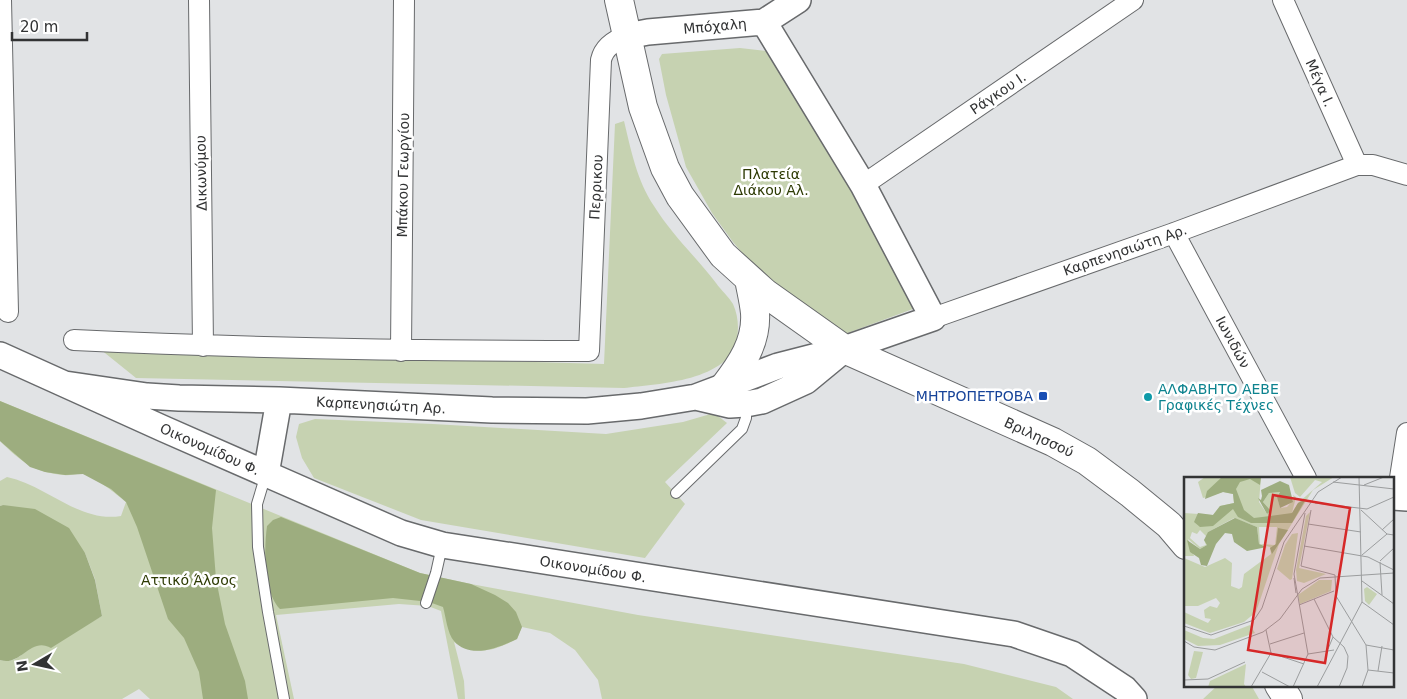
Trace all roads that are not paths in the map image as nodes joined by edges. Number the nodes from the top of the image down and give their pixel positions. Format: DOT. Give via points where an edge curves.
graph roads {
  1 [pos="1,0"];
  2 [pos="199,0"];
  3 [pos="404,0"];
  4 [pos="619,0"];
  5 [pos="798,0"];
  6 [pos="1133,0"];
  7 [pos="1283,0"];
  8 [pos="764,22"];
  9 [pos="627,36"];
  10 [pos="1357,165"];
  11 [pos="1407,175"];
  12 [pos="863,185"];
  13 [pos="1174,233"];
  14 [pos="749,279"];
  15 [pos="8,312"];
  16 [pos="933,318"];
  17 [pos="74,340"];
  18 [pos="203,346"];
  19 [pos="844,349"];
  20 [pos="401,351"];
  21 [pos="0,356"];
  22 [pos="65,384"];
  23 [pos="724,387"];
  24 [pos="696,397"];
  25 [pos="279,400"];
  26 [pos="746,404"];
  27 [pos="1407,433"];
  28 [pos="266,474"];
  29 [pos="1305,477"];
  30 [pos="676,493"];
  31 [pos="1399,497"];
  32 [pos="1184,544"];
  33 [pos="442,545"];
  34 [pos="426,603"];
  35 [pos="1280,686"];
  36 [pos="284,699"];
  37 [pos="1134,699"];
  38 [pos="1288,699"];
  1 -- 15 [label="street"];
  2 -- 18 [label="street, Δικωνύμου"];
  3 -- 20 [label="street, Μπάκου Γεωργίου"];
  4 -- 9 [label="main road, Βριλησσού"];
  5 -- 8 [label="street, Μπόχαλη"];
  6 -- 12 [label="street, Ράγκου Ι."];
  7 -- 10 [label="street, Μέγα Ι."];
  8 -- 9 [label="street, Μπόχαλη"];
  8 -- 12 [label="street"];
  9 -- 14 [label="main road, Βριλησσού" via="643,108 665,168 706,233 723,255"];
  9 -- 20 [label="street, Περρικου" via="612,44 601,60 589,351"];
  10 -- 11 [label="street, Καρπενησιώτη Αρ." via="1373,165"];
  10 -- 13 [label="street, Καρπενησιώτη Αρ."];
  12 -- 16 [label="street"];
  13 -- 16 [label="street, Καρπενησιώτη Αρ."];
  13 -- 29 [label="street, Ιωνιδών"];
  14 -- 19 [label="main road, Βριλησσού" via="789,312"];
  14 -- 23 [label="main road" via="755,329 746,356"];
  16 -- 19 [label="street, Καρπενησιώτη Αρ."];
  17 -- 18 [label="street"];
  18 -- 20 [label="street"];
  19 -- 23 [label="street, Καρπενησιώτη Αρ." via="778,366"];
  19 -- 26 [label="street, Καρπενησιώτη Αρ." via="806,382 762,401"];
  19 -- 32 [label="main road, Βριλησσού" via="1078,455 1162,520"];
  21 -- 22 [label="street"];
  22 -- 25 [label="street, Καρπενησιώτη Αρ." via="147,396"];
  22 -- 28 [label="street, Οικονομίδου Φ."];
  23 -- 24 [label="street, Καρπενησιώτη Αρ."];
  24 -- 25 [label="street, Καρπενησιώτη Αρ." via="588,411"];
  24 -- 26 [label="street, Καρπενησιώτη Αρ." via="730,405"];
  25 -- 28 [label="street"];
  26 -- 30 [label="lane" via="742,429"];
  27 -- 31 [label="street"];
  28 -- 33 [label="street, Οικονομίδου Φ." via="401,533"];
  28 -- 36 [label="lane" via="257,504 258,547"];
  33 -- 34 [label="lane"];
  33 -- 37 [label="street, Οικονομίδου Φ." via="1014,634 1072,654 1125,689"];
  35 -- 38 [label="main road"];
}
